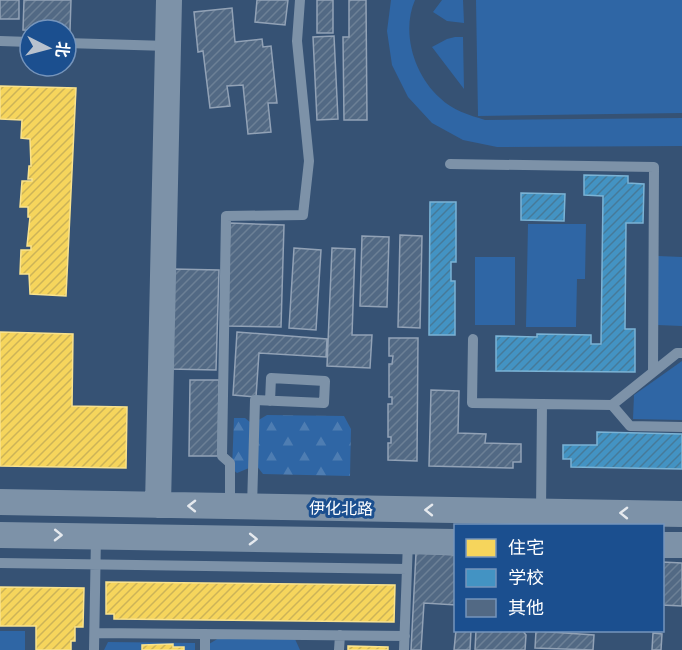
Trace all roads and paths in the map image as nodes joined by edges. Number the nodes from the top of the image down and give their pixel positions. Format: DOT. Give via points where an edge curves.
graph roads {
  1 [pos="169,0"];
  2 [pos="300,0"];
  3 [pos="0,41"];
  4 [pos="18,42"];
  5 [pos="78,43"];
  6 [pos="168,46"];
  7 [pos="450,164"];
  8 [pos="473,339"];
  9 [pos="682,353"];
  10 [pos="653,372"];
  11 [pos="270,401"];
  12 [pos="542,404"];
  13 [pos="612,405"];
  14 [pos="682,427"];
  15 [pos="0,502"];
  16 [pos="158,505"];
  17 [pos="241,507"];
  18 [pos="541,512"];
  19 [pos="682,514"];
  20 [pos="0,535"];
  21 [pos="96,536"];
  22 [pos="408,541"];
  23 [pos="454,542"];
  24 [pos="664,545"];
  25 [pos="682,545"];
  26 [pos="210,552"];
  27 [pos="330,554"];
  28 [pos="0,563"];
  29 [pos="96,564"];
  30 [pos="407,569"];
  31 [pos="95,633"];
  32 [pos="205,634"];
  33 [pos="340,635"];
  34 [pos="405,636"];
  35 [pos="94,650"];
  36 [pos="205,650"];
  37 [pos="339,650"];
  38 [pos="405,650"];
  1 -- 6 [label="street"];
  2 -- 17 [label="lane" via="297,41 309,161 303,215 226,216 222,456 230,462"];
  3 -- 4 [label="lane"];
  5 -- 6 [label="lane"];
  6 -- 16 [label="street"];
  7 -- 10 [label="lane" via="654,167"];
  8 -- 12 [label="lane" via="472,403"];
  9 -- 10 [label="lane"];
  10 -- 13 [label="lane"];
  11 -- 11 [label="lane" via="324,403 325,381 271,378"];
  11 -- 17 [label="lane" via="255,400"];
  12 -- 13 [label="lane"];
  12 -- 18 [label="lane"];
  13 -- 14 [label="lane" via="630,426"];
  15 -- 16 [label="street, 伊化北路"];
  17 -- 16 [label="street, 伊化北路, one-way"];
  18 -- 17 [label="street, 伊化北路, one-way"];
  19 -- 18 [label="street, 伊化北路, one-way"];
  20 -- 21 [label="street, 伊化北路, one-way"];
  21 -- 26 [label="street, 伊化北路"];
  21 -- 29 [label="lane"];
  22 -- 23 [label="street, 伊化北路"];
  22 -- 27 [label="street, 伊化北路"];
  22 -- 30 [label="lane"];
  24 -- 25 [label="street"];
  26 -- 27 [label="street, 伊化北路"];
  26 -- 29 [label="lane"];
  27 -- 30 [label="lane"];
  28 -- 29 [label="lane"];
  29 -- 31 [label="lane"];
  30 -- 34 [label="lane"];
  31 -- 32 [label="lane"];
  31 -- 35 [label="lane"];
  32 -- 33 [label="lane"];
  32 -- 36 [label="lane"];
  33 -- 34 [label="lane"];
  33 -- 37 [label="lane"];
  34 -- 38 [label="lane"];
}
